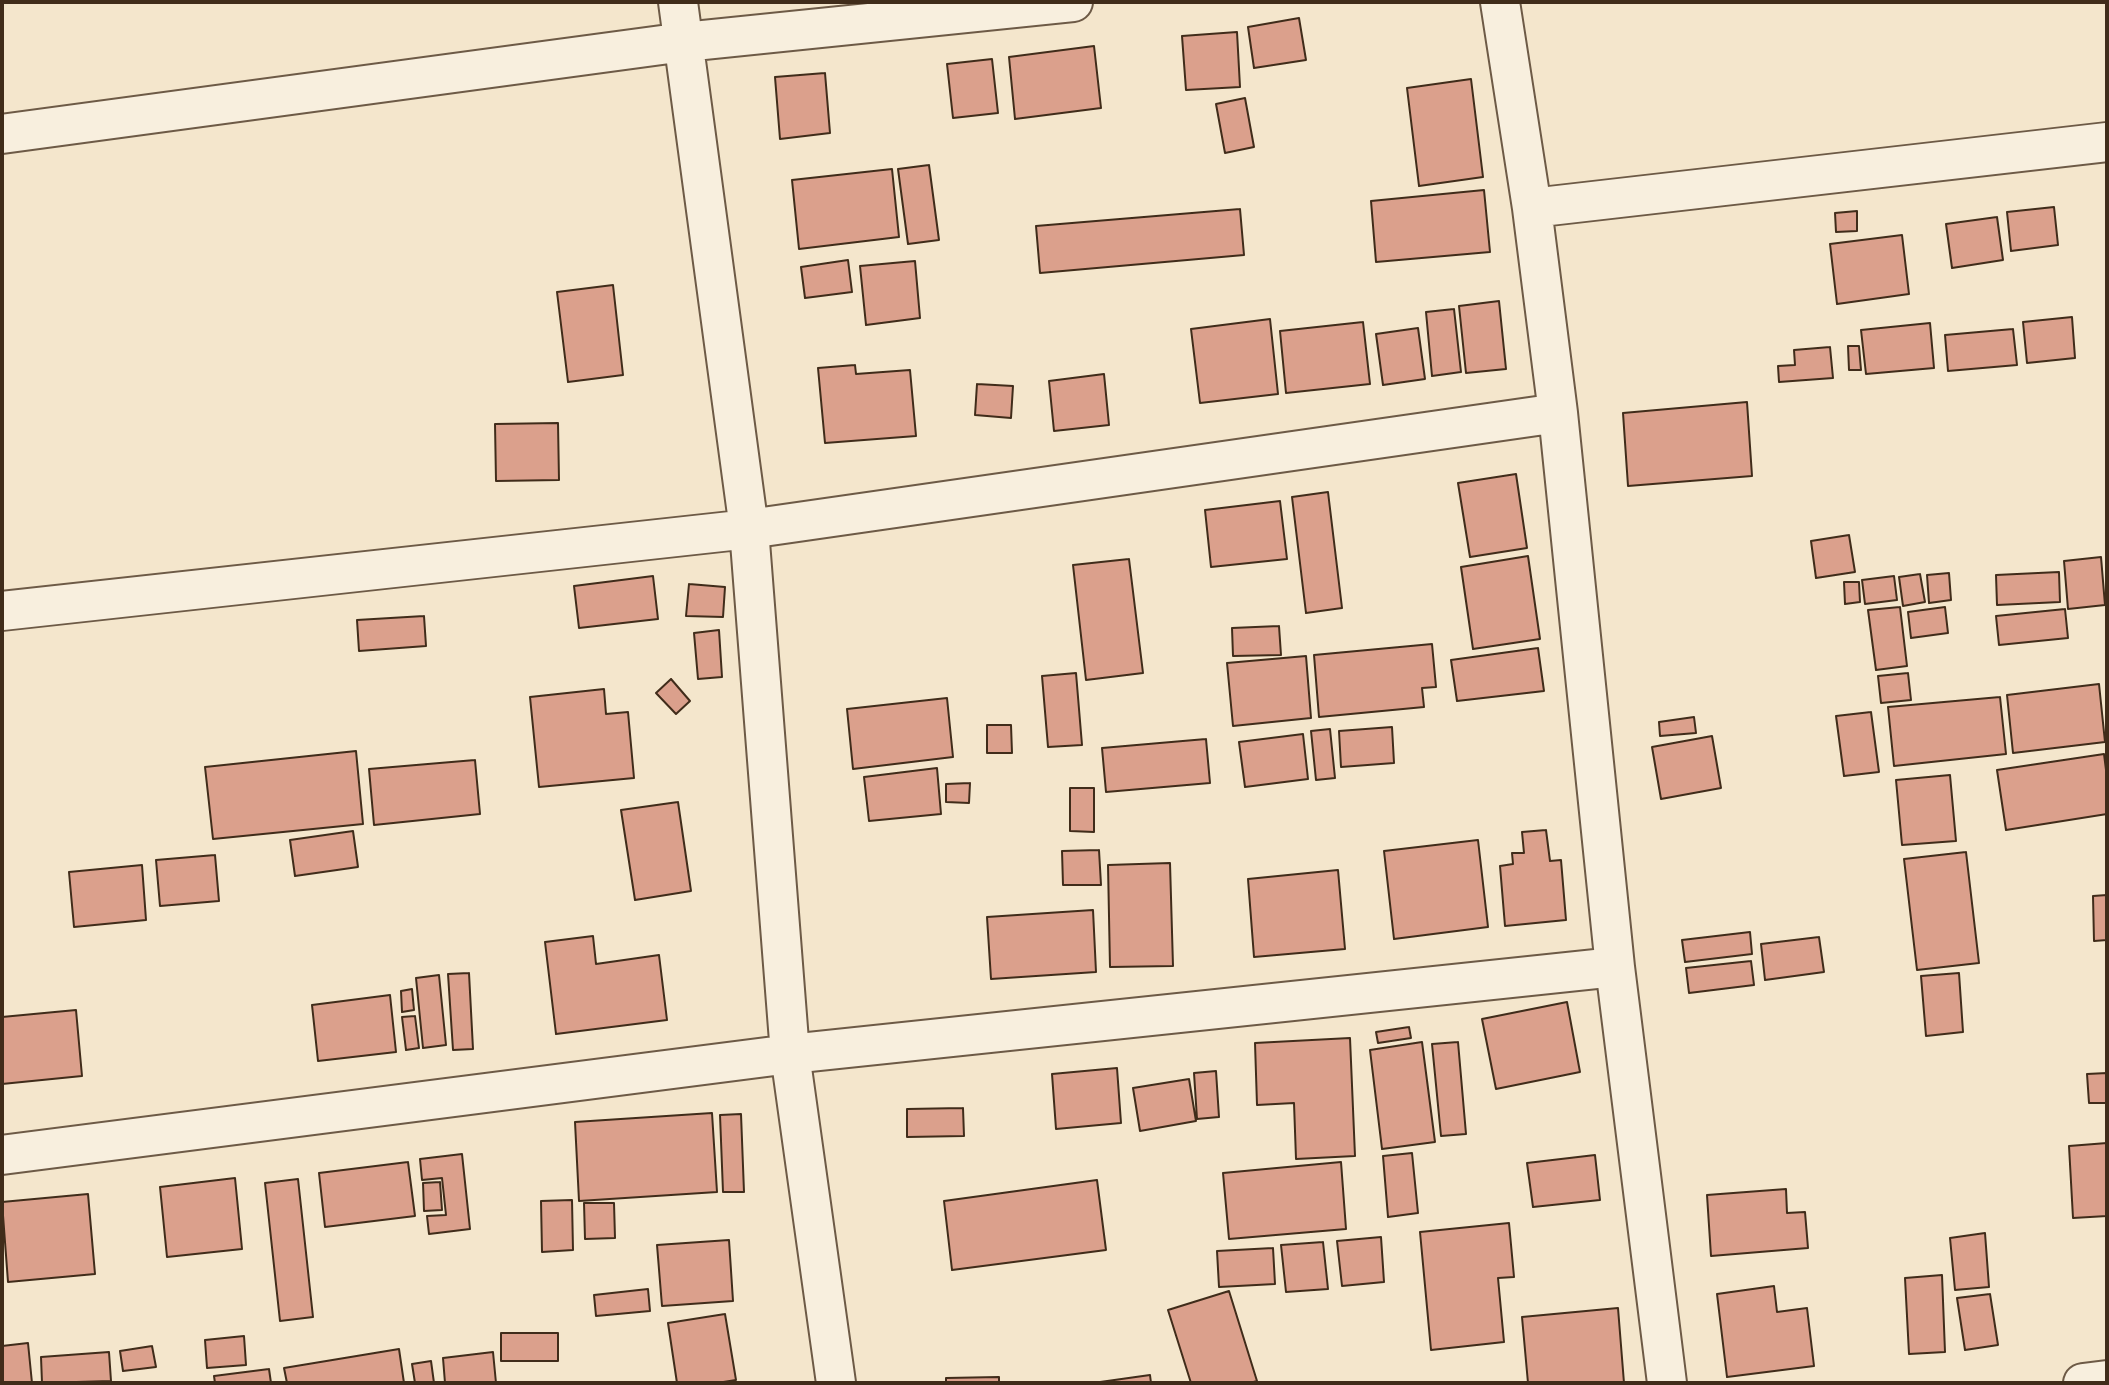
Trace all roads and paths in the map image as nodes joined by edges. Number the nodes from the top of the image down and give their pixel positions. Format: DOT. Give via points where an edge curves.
graph roads {
  1 [pos="678,2"];
  2 [pos="1073,2"];
  3 [pos="1500,2"];
  4 [pos="684,42"];
  5 [pos="2,134"];
  6 [pos="2107,142"];
  7 [pos="1532,208"];
  8 [pos="1558,413"];
  9 [pos="749,529"];
  10 [pos="2,611"];
  11 [pos="1615,968"];
  12 [pos="790,1054"];
  13 [pos="2,1155"];
  14 [pos="2107,1380"];
  15 [pos="836,1383"];
  16 [pos="1667,1383"];
  17 [pos="2083,1383"];
  1 -- 4 [label="street"];
  2 -- 4 [label="street"];
  3 -- 7 [label="street"];
  4 -- 5 [label="street"];
  4 -- 9 [label="street"];
  6 -- 7 [label="street"];
  7 -- 8 [label="street"];
  8 -- 9 [label="street"];
  8 -- 11 [label="street"];
  9 -- 10 [label="street"];
  9 -- 12 [label="street"];
  11 -- 12 [label="street"];
  11 -- 16 [label="street"];
  12 -- 13 [label="street"];
  12 -- 15 [label="street"];
  14 -- 17 [label="street"];
}
